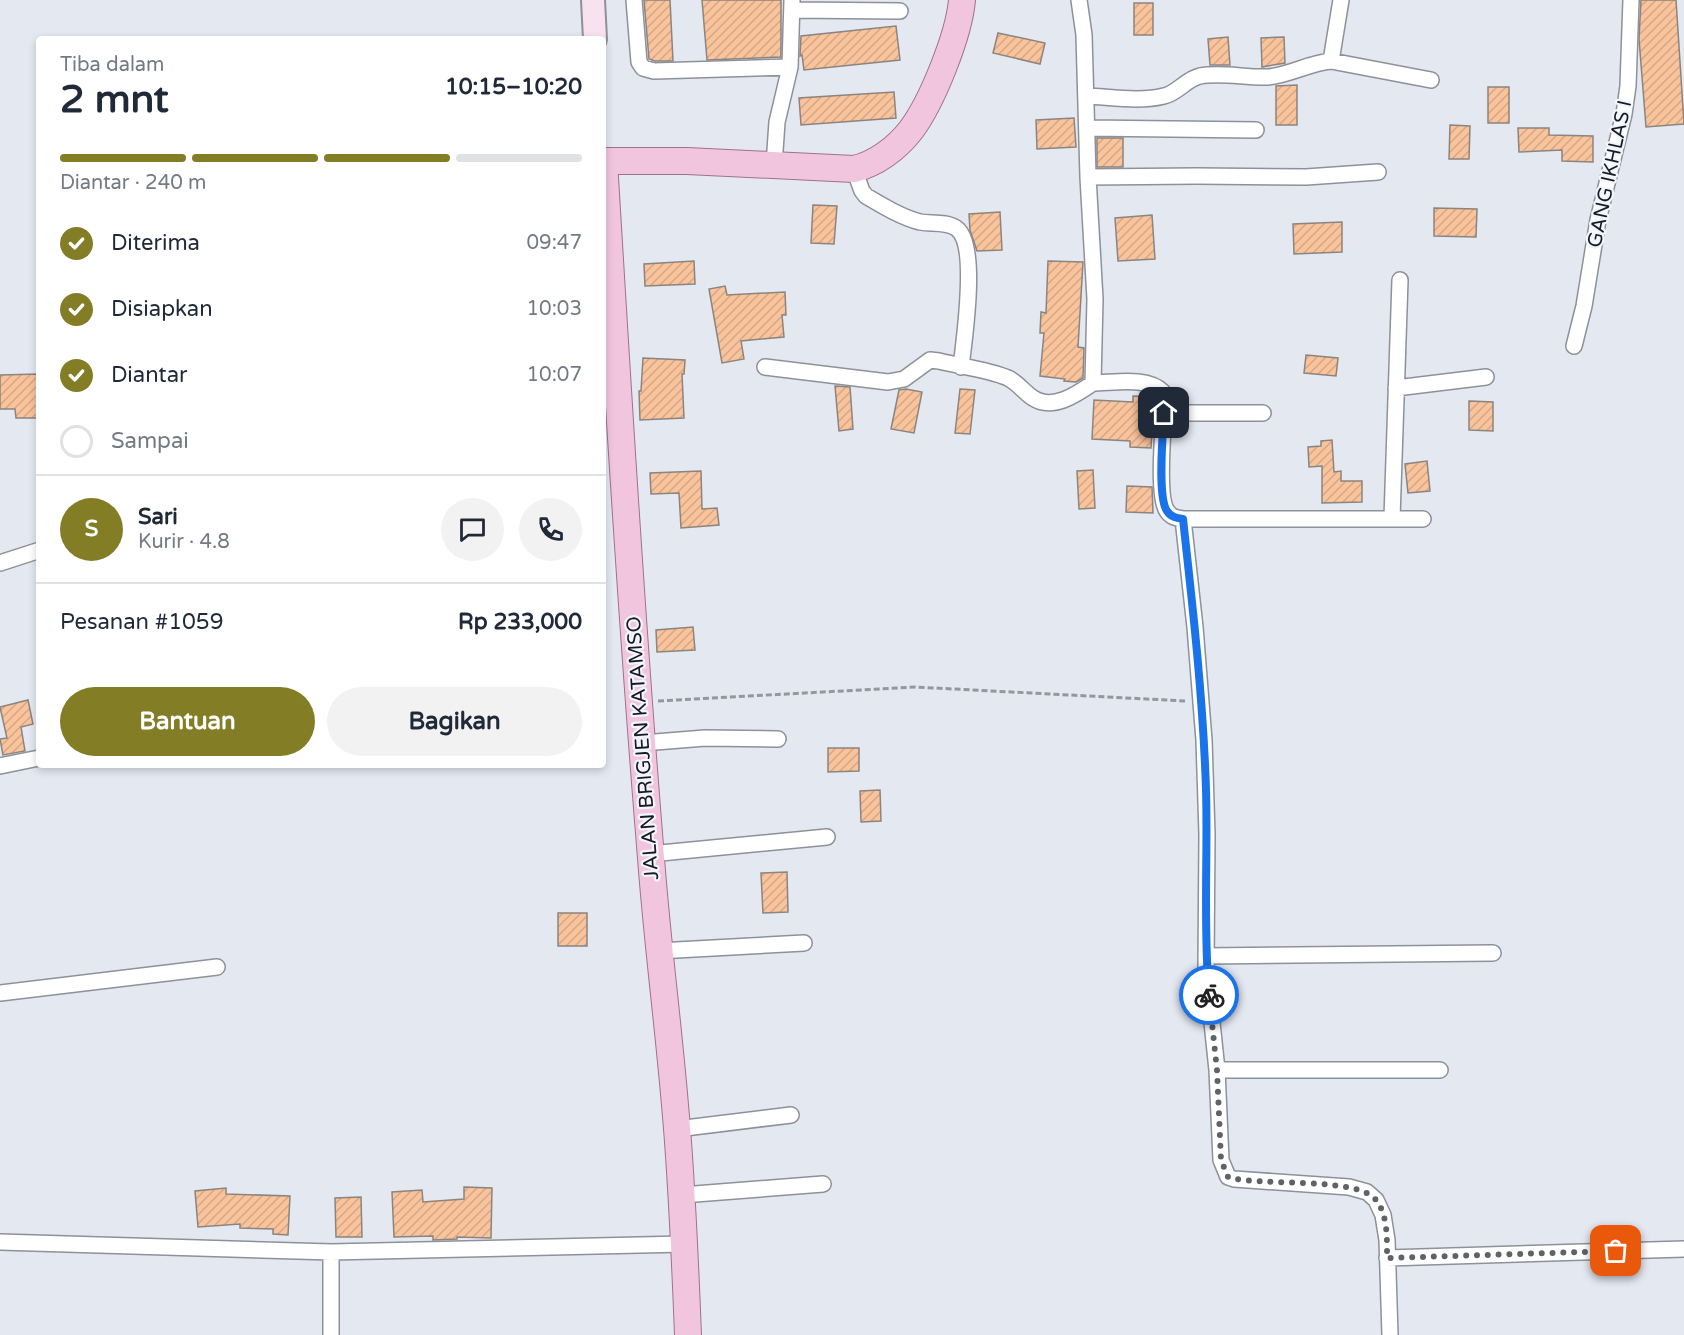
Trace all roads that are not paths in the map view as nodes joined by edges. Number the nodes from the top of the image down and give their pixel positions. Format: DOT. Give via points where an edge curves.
graph roads {
  1 [pos="593,0"];
  2 [pos="634,0"];
  3 [pos="962,0"];
  4 [pos="1079,0"];
  5 [pos="1341,0"];
  6 [pos="1630,0"];
  7 [pos="792,5"];
  8 [pos="900,11"];
  9 [pos="595,36"];
  10 [pos="1331,61"];
  11 [pos="790,67"];
  12 [pos="1431,80"];
  13 [pos="1086,96"];
  14 [pos="1087,128"];
  15 [pos="1256,130"];
  16 [pos="606,156"];
  17 [pos="774,165"];
  18 [pos="854,169"];
  19 [pos="1378,172"];
  20 [pos="1088,177"];
  21 [pos="606,205"];
  22 [pos="1400,280"];
  23 [pos="1574,346"];
  24 [pos="765,367"];
  25 [pos="962,367"];
  26 [pos="1486,377"];
  27 [pos="1093,383"];
  28 [pos="1396,387"];
  29 [pos="1263,412"];
  30 [pos="1164,413"];
  31 [pos="1392,518"];
  32 [pos="1183,519"];
  33 [pos="1423,519"];
  34 [pos="36,552"];
  35 [pos="0,563"];
  36 [pos="778,738"];
  37 [pos="642,743"];
  38 [pos="36,759"];
  39 [pos="0,766"];
  40 [pos="827,837"];
  41 [pos="650,854"];
  42 [pos="804,943"];
  43 [pos="658,951"];
  44 [pos="1493,952"];
  45 [pos="1206,956"];
  46 [pos="217,967"];
  47 [pos="0,993"];
  48 [pos="1217,1070"];
  49 [pos="1440,1070"];
  50 [pos="790,1115"];
  51 [pos="676,1129"];
  52 [pos="823,1184"];
  53 [pos="682,1195"];
  54 [pos="0,1242"];
  55 [pos="684,1244"];
  56 [pos="1684,1248"];
  57 [pos="331,1252"];
  58 [pos="1387,1258"];
  59 [pos="331,1335"];
  60 [pos="688,1335"];
  61 [pos="1390,1335"];
  1 -- 9 [label="street"];
  2 -- 11 [label="street" via="639,62 643,68 654,71"];
  3 -- 18 [label="main road" via="943,67 911,130 882,157"];
  4 -- 13 [label="street"];
  5 -- 10 [label="street"];
  6 -- 23 [label="street, GANG IKHLAS I" via="1624,114 1598,220"];
  7 -- 8 [label="street"];
  7 -- 11 [label="street"];
  10 -- 12 [label="street"];
  10 -- 13 [label="street" via="1270,76 1196,77 1164,96"];
  11 -- 17 [label="street" via="777,122"];
  13 -- 14 [label="street"];
  14 -- 15 [label="street"];
  14 -- 20 [label="street"];
  16 -- 17 [label="main road"];
  17 -- 18 [label="main road"];
  18 -- 25 [label="street" via="866,196 920,222 954,226 962,233 970,264"];
  19 -- 20 [label="street" via="1305,177"];
  20 -- 27 [label="street" via="1095,299"];
  21 -- 37 [label="main road, JALAN BRIGJEN KATAMSO"];
  22 -- 28 [label="street"];
  24 -- 25 [label="street" via="888,382 904,379 930,360"];
  25 -- 27 [label="street" via="1006,377 1041,402 1063,400"];
  26 -- 28 [label="street"];
  27 -- 30 [label="street" via="1140,382 1157,386 1163,392"];
  28 -- 31 [label="street"];
  29 -- 30 [label="street"];
  30 -- 32 [label="street" via="1164,505 1172,516"];
  31 -- 32 [label="street"];
  31 -- 33 [label="street"];
  32 -- 45 [label="street" via="1201,702 1207,834"];
  34 -- 35 [label="street"];
  36 -- 37 [label="street"];
  37 -- 41 [label="main road, JALAN BRIGJEN KATAMSO"];
  38 -- 39 [label="street"];
  40 -- 41 [label="street"];
  41 -- 43 [label="main road, JALAN BRIGJEN KATAMSO"];
  42 -- 43 [label="street"];
  43 -- 51 [label="main road, JALAN BRIGJEN KATAMSO"];
  44 -- 45 [label="street"];
  45 -- 48 [label="street"];
  46 -- 47 [label="street"];
  48 -- 49 [label="street"];
  48 -- 58 [label="street" via="1221,1160 1228,1177 1348,1186 1367,1192 1383,1215"];
  50 -- 51 [label="street"];
  51 -- 53 [label="main road, JALAN BRIGJEN KATAMSO"];
  52 -- 53 [label="street"];
  53 -- 55 [label="main road, JALAN BRIGJEN KATAMSO"];
  54 -- 57 [label="street"];
  55 -- 57 [label="street"];
  55 -- 60 [label="main road, JALAN BRIGJEN KATAMSO"];
  56 -- 58 [label="street"];
  57 -- 59 [label="street"];
  58 -- 61 [label="street"];
}
